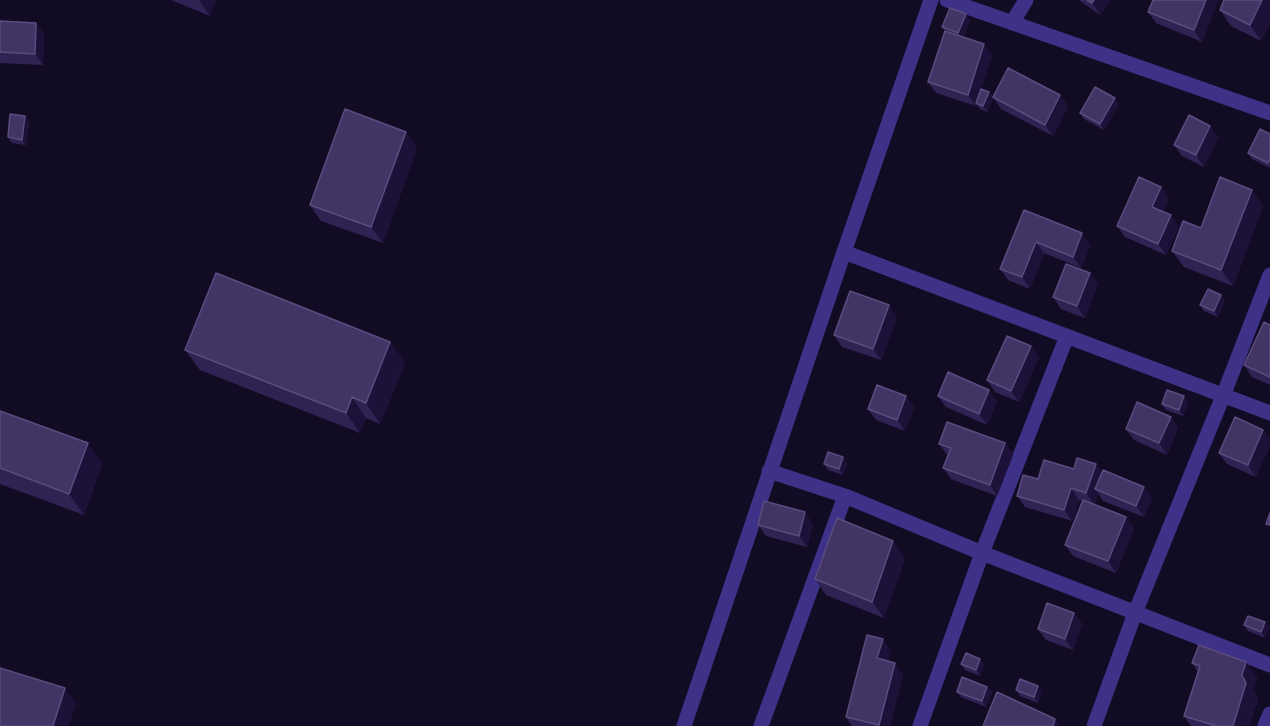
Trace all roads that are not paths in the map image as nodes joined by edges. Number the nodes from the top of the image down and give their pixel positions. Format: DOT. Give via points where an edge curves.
graph roads {
  1 [pos="931,0"];
  2 [pos="947,0"];
  3 [pos="1026,0"];
  4 [pos="1012,23"];
  5 [pos="1270,112"];
  6 [pos="844,252"];
  7 [pos="1270,275"];
  8 [pos="1067,336"];
  9 [pos="1223,396"];
  10 [pos="1270,413"];
  11 [pos="769,471"];
  12 [pos="845,496"];
  13 [pos="982,553"];
  14 [pos="1135,613"];
  15 [pos="1270,665"];
  16 [pos="1270,714"];
  17 [pos="684,726"];
  18 [pos="761,726"];
  19 [pos="920,726"];
  20 [pos="1094,726"];
  21 [pos="1265,726"];
  1 -- 6 [label="street"];
  2 -- 4 [label="street"];
  3 -- 4 [label="street"];
  4 -- 5 [label="street"];
  6 -- 8 [label="street"];
  6 -- 11 [label="street"];
  7 -- 9 [label="street"];
  8 -- 9 [label="street"];
  8 -- 13 [label="street"];
  9 -- 10 [label="street"];
  9 -- 14 [label="street"];
  11 -- 12 [label="street"];
  11 -- 17 [label="street"];
  12 -- 13 [label="street"];
  12 -- 18 [label="street"];
  13 -- 14 [label="street"];
  13 -- 19 [label="street"];
  14 -- 15 [label="street"];
  14 -- 20 [label="street"];
  16 -- 21 [label="street"];
}
